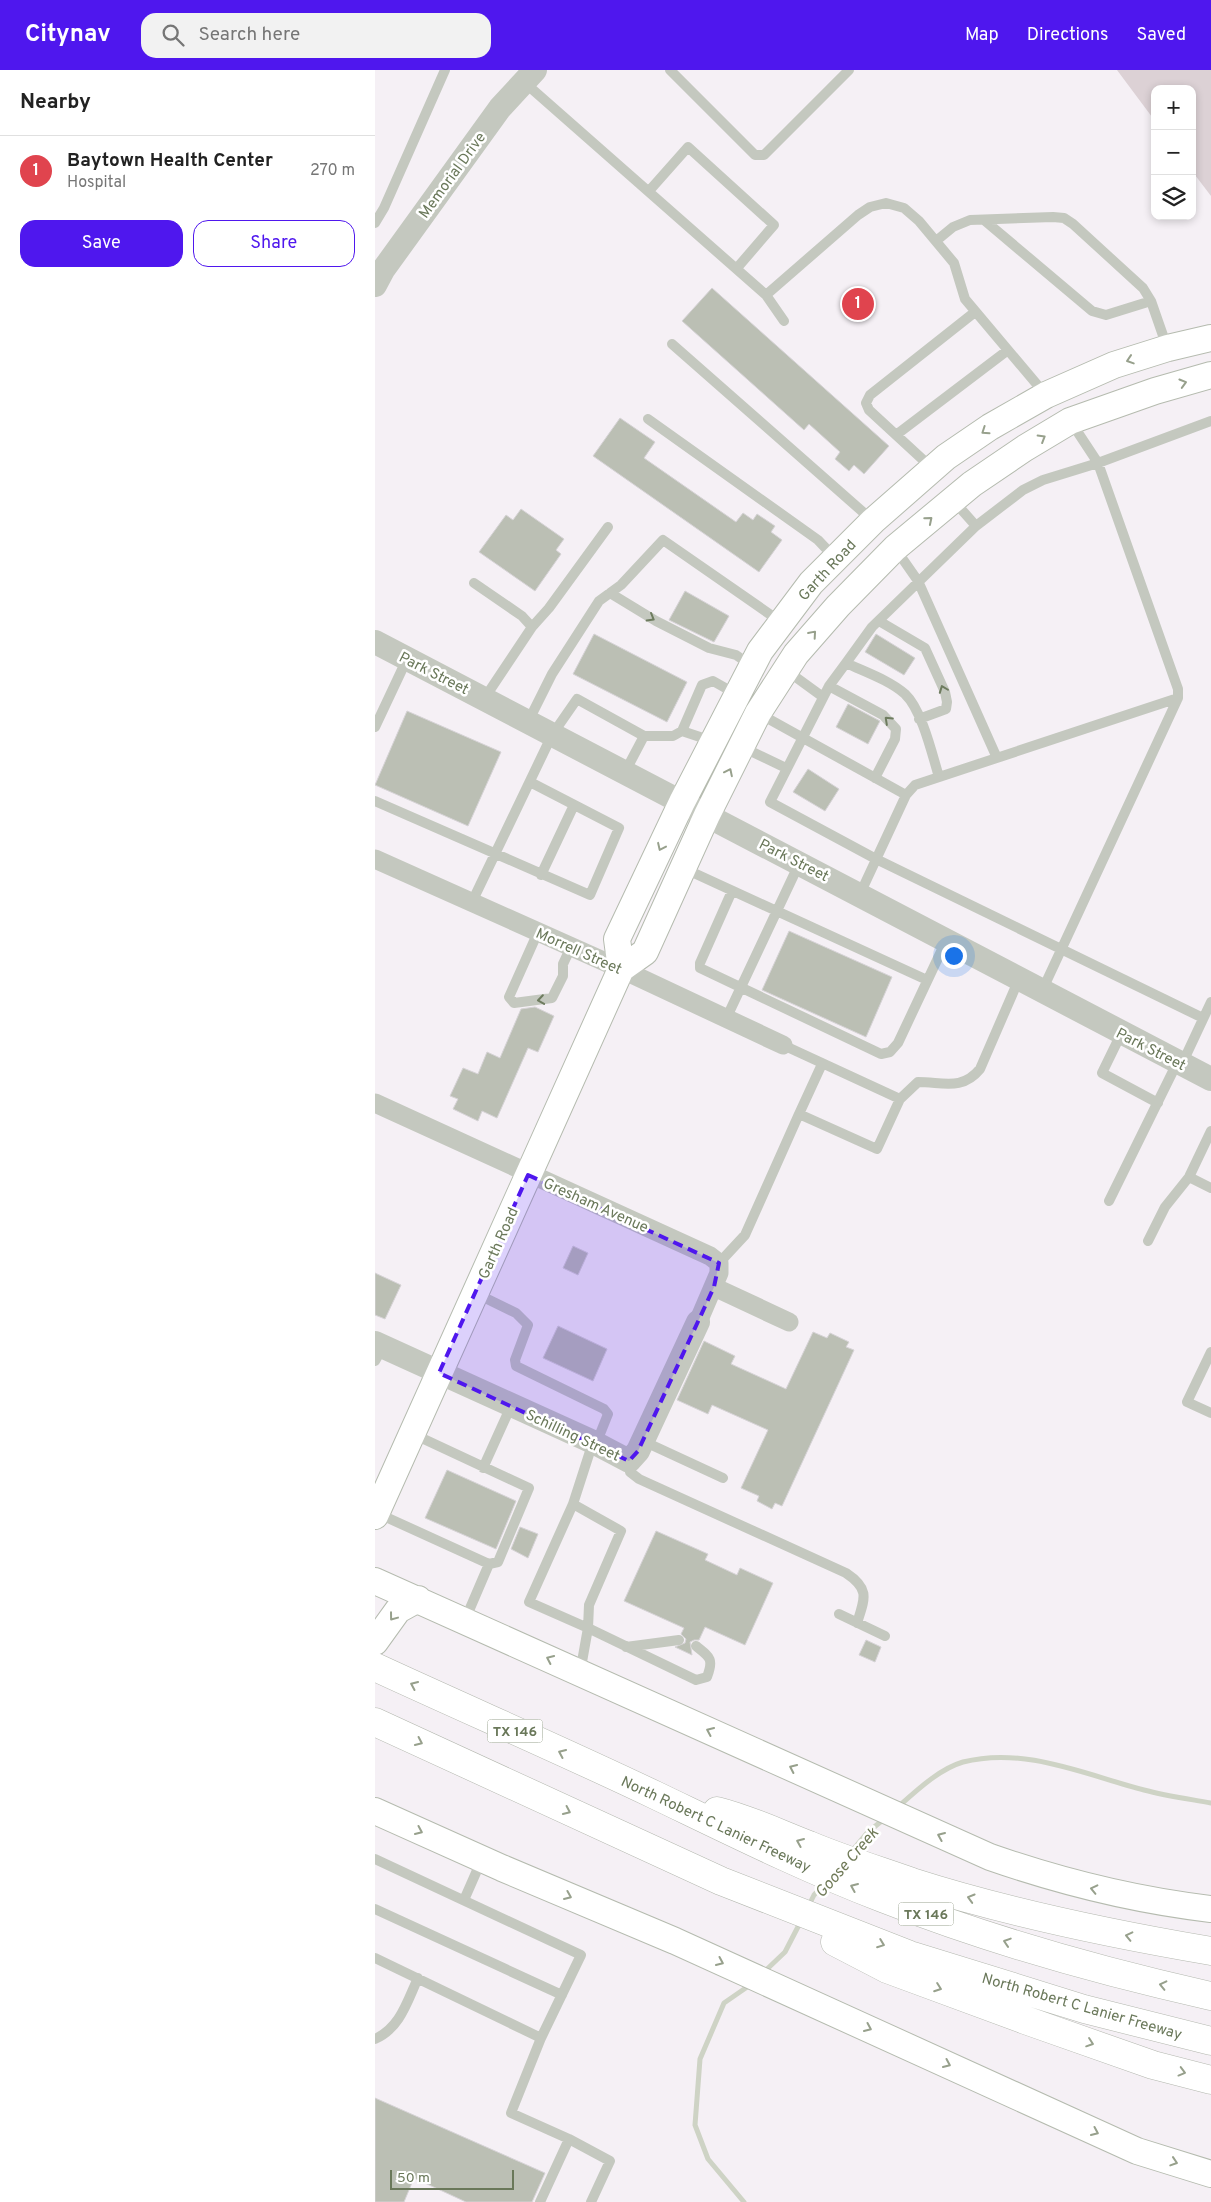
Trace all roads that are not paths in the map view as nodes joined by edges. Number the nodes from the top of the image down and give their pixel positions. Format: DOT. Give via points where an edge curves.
graph roads {
  1 [pos="445,70"];
  2 [pos="669,70"];
  3 [pos="849,70"];
  4 [pos="529,76"];
  5 [pos="649,191"];
  6 [pos="983,220"];
  7 [pos="375,223"];
  8 [pos="936,241"];
  9 [pos="737,268"];
  10 [pos="375,285"];
  11 [pos="766,295"];
  12 [pos="1151,301"];
  13 [pos="975,312"];
  14 [pos="784,321"];
  15 [pos="1211,338"];
  16 [pos="672,344"];
  17 [pos="1168,348"];
  18 [pos="1008,350"];
  19 [pos="1211,375"];
  20 [pos="1046,395"];
  21 [pos="648,419"];
  22 [pos="1071,421"];
  23 [pos="1211,421"];
  24 [pos="896,435"];
  25 [pos="1098,463"];
  26 [pos="933,469"];
  27 [pos="953,500"];
  28 [pos="873,521"];
  29 [pos="976,526"];
  30 [pos="608,527"];
  31 [pos="895,548"];
  32 [pos="836,559"];
  33 [pos="918,581"];
  34 [pos="474,583"];
  35 [pos="610,593"];
  36 [pos="879,621"];
  37 [pos="782,622"];
  38 [pos="531,627"];
  39 [pos="375,642"];
  40 [pos="407,659"];
  41 [pos="846,662"];
  42 [pos="751,666"];
  43 [pos="785,670"];
  44 [pos="829,686"];
  45 [pos="737,694"];
  46 [pos="823,697"];
  47 [pos="1178,698"];
  48 [pos="483,699"];
  49 [pos="757,713"];
  50 [pos="919,719"];
  51 [pos="528,722"];
  52 [pos="375,727"];
  53 [pos="682,731"];
  54 [pos="552,735"];
  55 [pos="645,736"];
  56 [pos="802,737"];
  57 [pos="713,741"];
  58 [pos="741,746"];
  59 [pos="997,758"];
  60 [pos="786,768"];
  61 [pos="625,773"];
  62 [pos="939,777"];
  63 [pos="875,778"];
  64 [pos="529,782"];
  65 [pos="906,795"];
  66 [pos="375,801"];
  67 [pos="682,802"];
  68 [pos="574,805"];
  69 [pos="707,815"];
  70 [pos="495,854"];
  71 [pos="375,859"];
  72 [pos="876,859"];
  73 [pos="799,862"];
  74 [pos="683,868"];
  75 [pos="541,875"];
  76 [pos="732,891"];
  77 [pos="860,894"];
  78 [pos="472,902"];
  79 [pos="776,911"];
  80 [pos="539,932"];
  81 [pos="946,940"];
  82 [pos="571,947"];
  83 [pos="1061,951"];
  84 [pos="621,969"];
  85 [pos="1019,979"];
  86 [pos="927,980"];
  87 [pos="740,989"];
  88 [pos="1042,991"];
  89 [pos="1211,1002"];
  90 [pos="1203,1018"];
  91 [pos="726,1019"];
  92 [pos="1121,1034"];
  93 [pos="783,1045"];
  94 [pos="822,1064"];
  95 [pos="1179,1064"];
  96 [pos="1211,1079"];
  97 [pos="900,1099"];
  98 [pos="375,1103"];
  99 [pos="1158,1103"];
  100 [pos="799,1114"];
  101 [pos="1211,1131"];
  102 [pos="528,1175"];
  103 [pos="1189,1177"];
  104 [pos="1211,1188"];
  105 [pos="1109,1201"];
  106 [pos="1148,1241"];
  107 [pos="719,1263"];
  108 [pos="714,1287"];
  109 [pos="475,1293"];
  110 [pos="698,1322"];
  111 [pos="789,1322"];
  112 [pos="378,1351"];
  113 [pos="1211,1352"];
  114 [pos="439,1373"];
  115 [pos="511,1406"];
  116 [pos="1211,1413"];
  117 [pos="412,1434"];
  118 [pos="643,1441"];
  119 [pos="594,1443"];
  120 [pos="629,1461"];
  121 [pos="483,1468"];
  122 [pos="723,1478"];
  123 [pos="573,1504"];
  124 [pos="376,1515"];
  125 [pos="489,1564"];
  126 [pos="375,1581"];
  127 [pos="418,1599"];
  128 [pos="839,1614"];
  129 [pos="465,1620"];
  130 [pos="857,1623"];
  131 [pos="588,1628"];
  132 [pos="885,1636"];
  133 [pos="679,1640"];
  134 [pos="375,1642"];
  135 [pos="696,1646"];
  136 [pos="626,1647"];
  137 [pos="375,1668"];
  138 [pos="580,1673"];
  139 [pos="375,1722"];
  140 [pos="655,1794"];
  141 [pos="375,1811"];
  142 [pos="375,1860"];
  143 [pos="482,1860"];
  144 [pos="721,1881"];
  145 [pos="464,1900"];
  146 [pos="375,1909"];
  147 [pos="1211,1909"];
  148 [pos="1211,1951"];
  149 [pos="375,1958"];
  150 [pos="419,1978"];
  151 [pos="562,1995"];
  152 [pos="1211,1996"];
  153 [pos="541,2038"];
  154 [pos="375,2039"];
  155 [pos="1211,2041"];
  156 [pos="1211,2080"];
  157 [pos="569,2139"];
  158 [pos="1211,2174"];
  159 [pos="540,2202"];
  160 [pos="591,2202"];
  1 -- 7 [label="lane"];
  2 -- 3 [label="lane" via="755,155 764,155"];
  4 -- 5 [label="lane"];
  4 -- 10 [label="street, Memorial Drive" via="500,108"];
  5 -- 9 [label="lane"];
  5 -- 9 [label="lane" via="688,147 774,225"];
  6 -- 8 [label="lane" via="961,223"];
  6 -- 12 [label="lane" via="1064,218 1143,288"];
  6 -- 12 [label="lane" via="1099,315"];
  8 -- 11 [label="lane" via="903,208 886,204 870,207"];
  8 -- 13 [label="lane" via="954,263 965,299"];
  9 -- 11 [label="lane"];
  11 -- 14 [label="lane"];
  12 -- 17 [label="lane"];
  13 -- 18 [label="lane"];
  13 -- 24 [label="lane" via="871,395 866,404 869,410"];
  15 -- 17 [label="main road, Garth Road"];
  16 -- 28 [label="lane"];
  17 -- 20 [label="main road, Garth Road, one-way" via="1115,365"];
  18 -- 20 [label="lane"];
  18 -- 24 [label="lane"];
  22 -- 19 [label="main road, one-way"];
  20 -- 22 [label="main road"];
  20 -- 26 [label="main road, Garth Road, one-way" via="990,428"];
  21 -- 32 [label="lane" via="818,540"];
  22 -- 25 [label="lane"];
  27 -- 22 [label="main road, one-way" via="1025,448"];
  23 -- 25 [label="lane"];
  24 -- 26 [label="lane"];
  25 -- 29 [label="lane" via="1023,490"];
  25 -- 47 [label="lane" via="1178,689"];
  26 -- 28 [label="main road, Garth Road"];
  27 -- 29 [label="lane"];
  31 -- 27 [label="main road, one-way"];
  28 -- 31 [label="main road"];
  28 -- 32 [label="main road, Garth Road"];
  29 -- 33 [label="lane"];
  30 -- 38 [label="lane" via="549,608"];
  31 -- 33 [label="lane"];
  43 -- 31 [label="main road, one-way" via="837,606"];
  32 -- 37 [label="main road, Garth Road" via="811,583"];
  33 -- 36 [label="lane"];
  33 -- 59 [label="lane"];
  34 -- 38 [label="lane" via="522,616"];
  35 -- 37 [label="lane" via="663,540"];
  35 -- 42 [label="lane, one-way" via="656,621 709,648 736,655"];
  35 -- 51 [label="lane" via="599,601 552,674"];
  36 -- 41 [label="lane"];
  50 -- 36 [label="lane, one-way" via="946,709 945,692 925,648"];
  37 -- 42 [label="main road, Garth Road"];
  38 -- 48 [label="lane"];
  39 -- 40 [label="street, Park Street"];
  40 -- 48 [label="street, Park Street"];
  40 -- 52 [label="lane"];
  41 -- 44 [label="lane"];
  41 -- 50 [label="lane" via="906,695"];
  42 -- 45 [label="main road, Garth Road"];
  43 -- 46 [label="lane"];
  43 -- 49 [label="main road"];
  44 -- 46 [label="lane"];
  63 -- 44 [label="lane, one-way" via="895,739 896,729 883,715"];
  45 -- 53 [label="lane" via="713,681 703,685"];
  45 -- 57 [label="main road, Garth Road"];
  46 -- 56 [label="lane"];
  47 -- 59 [label="lane"];
  47 -- 83 [label="lane"];
  48 -- 51 [label="street, Park Street"];
  49 -- 56 [label="lane"];
  49 -- 58 [label="main road"];
  50 -- 62 [label="lane"];
  51 -- 54 [label="street, Park Street"];
  53 -- 55 [label="lane" via="673,736"];
  53 -- 57 [label="lane"];
  54 -- 55 [label="lane" via="577,699"];
  54 -- 61 [label="street, Park Street"];
  54 -- 64 [label="lane"];
  55 -- 61 [label="lane"];
  56 -- 60 [label="lane"];
  56 -- 63 [label="lane"];
  57 -- 67 [label="main road, Garth Road"];
  58 -- 60 [label="lane"];
  69 -- 58 [label="main road, one-way"];
  59 -- 62 [label="lane"];
  60 -- 72 [label="lane" via="770,802"];
  61 -- 67 [label="street, Park Street"];
  62 -- 65 [label="lane" via="915,785"];
  63 -- 65 [label="lane"];
  64 -- 68 [label="lane"];
  64 -- 70 [label="lane"];
  65 -- 72 [label="lane"];
  66 -- 70 [label="lane"];
  67 -- 69 [label="street, Park Street"];
  67 -- 84 [label="main road, Garth Road, one-way" via="617,939"];
  68 -- 75 [label="lane"];
  68 -- 75 [label="lane" via="619,828 590,896"];
  69 -- 73 [label="street, Park Street"];
  69 -- 74 [label="main road"];
  70 -- 75 [label="lane"];
  70 -- 78 [label="lane"];
  71 -- 78 [label="street, Morrell Street"];
  72 -- 77 [label="lane"];
  72 -- 83 [label="lane"];
  73 -- 77 [label="street, Park Street"];
  73 -- 79 [label="lane"];
  74 -- 76 [label="lane"];
  74 -- 84 [label="main road" via="645,952"];
  76 -- 79 [label="lane"];
  76 -- 87 [label="lane" via="700,968"];
  77 -- 81 [label="street, Park Street"];
  78 -- 80 [label="street, Morrell Street"];
  79 -- 86 [label="lane"];
  79 -- 87 [label="lane"];
  80 -- 82 [label="street, Morrell Street"];
  82 -- 80 [label="lane, one-way" via="563,964 563,976 551,998 514,1004 509,997"];
  81 -- 85 [label="street, Park Street"];
  81 -- 86 [label="lane"];
  82 -- 84 [label="street, Morrell Street"];
  83 -- 88 [label="lane"];
  83 -- 90 [label="lane"];
  84 -- 91 [label="street, Morrell Street"];
  84 -- 102 [label="main road, Garth Road"];
  85 -- 88 [label="street, Park Street"];
  85 -- 97 [label="lane" via="980,1069 972,1079 962,1083 918,1082"];
  86 -- 87 [label="lane" via="898,1043 890,1052 881,1054"];
  87 -- 91 [label="lane"];
  88 -- 92 [label="street, Park Street"];
  89 -- 90 [label="lane"];
  90 -- 95 [label="lane"];
  91 -- 93 [label="street, Morrell Street"];
  92 -- 95 [label="street, Park Street"];
  92 -- 99 [label="lane" via="1102,1073"];
  93 -- 94 [label="lane"];
  94 -- 97 [label="lane"];
  94 -- 100 [label="lane"];
  95 -- 96 [label="street, Park Street"];
  95 -- 99 [label="lane"];
  97 -- 100 [label="lane" via="877,1149"];
  98 -- 102 [label="street, Gresham Avenue"];
  99 -- 105 [label="lane"];
  100 -- 107 [label="lane" via="745,1234"];
  101 -- 103 [label="lane"];
  102 -- 107 [label="street, Gresham Avenue" via="710,1256"];
  102 -- 109 [label="main road, Garth Road"];
  103 -- 104 [label="lane"];
  103 -- 106 [label="lane" via="1165,1207"];
  107 -- 108 [label="street"];
  108 -- 110 [label="street"];
  108 -- 111 [label="street"];
  109 -- 114 [label="main road, Garth Road"];
  109 -- 119 [label="lane" via="516,1313 528,1325 515,1360 516,1366 604,1409 608,1414"];
  110 -- 118 [label="street, Schilling Street"];
  112 -- 114 [label="street, Schilling Street"];
  113 -- 116 [label="lane" via="1187,1402"];
  114 -- 115 [label="street, Schilling Street"];
  114 -- 117 [label="main road, Garth Road"];
  115 -- 119 [label="street, Schilling Street"];
  115 -- 121 [label="lane"];
  117 -- 121 [label="lane"];
  117 -- 124 [label="main road, Garth Road"];
  118 -- 120 [label="street, Schilling Street"];
  118 -- 122 [label="lane"];
  119 -- 120 [label="street, Schilling Street"];
  119 -- 123 [label="lane"];
  120 -- 130 [label="lane" via="630,1472 639,1479 846,1573 859,1582 864,1598"];
  121 -- 125 [label="lane" via="529,1488 498,1562"];
  123 -- 131 [label="lane" via="621,1531 589,1605"];
  123 -- 131 [label="lane" via="529,1602"];
  124 -- 125 [label="lane"];
  125 -- 129 [label="lane"];
  126 -- 127 [label="main road"];
  127 -- 129 [label="main road"];
  127 -- 134 [label="main road, one-way" via="398,1610"];
  128 -- 130 [label="lane"];
  138 -- 129 [label="main road, one-way"];
  130 -- 132 [label="lane"];
  131 -- 136 [label="lane"];
  131 -- 138 [label="lane"];
  133 -- 136 [label="lane"];
  135 -- 136 [label="lane" via="709,1656 711,1663 707,1677 696,1680"];
  140 -- 137 [label="highway, North Robert C Lanier Freeway / TX 146, one-way"];
  147 -- 138 [label="main road, one-way" via="1163,1904 1090,1888 990,1857"];
  139 -- 144 [label="highway, North Robert C Lanier Freeway, one-way"];
  148 -- 140 [label="highway, one-way" via="988,1903 914,1882 810,1846 742,1817"];
  152 -- 140 [label="highway, North Robert C Lanier Freeway / TX 146, one-way" via="1125,1977 969,1930 881,1898 761,1847"];
  141 -- 143 [label="main road, one-way"];
  142 -- 145 [label="lane"];
  143 -- 145 [label="lane"];
  143 -- 158 [label="main road, one-way" via="675,1942 1137,2150"];
  144 -- 155 [label="highway, North Robert C Lanier Freeway, one-way" via="909,1955 1084,2009"];
  144 -- 156 [label="highway, one-way" via="887,1969 1144,2062"];
  145 -- 151 [label="lane" via="581,1955"];
  146 -- 151 [label="lane"];
  149 -- 150 [label="lane"];
  150 -- 153 [label="lane"];
  150 -- 154 [label="lane" via="397,2023 387,2034"];
  151 -- 153 [label="lane"];
  153 -- 157 [label="lane" via="511,2113"];
  157 -- 159 [label="lane"];
  157 -- 160 [label="lane" via="610,2160"];
}
